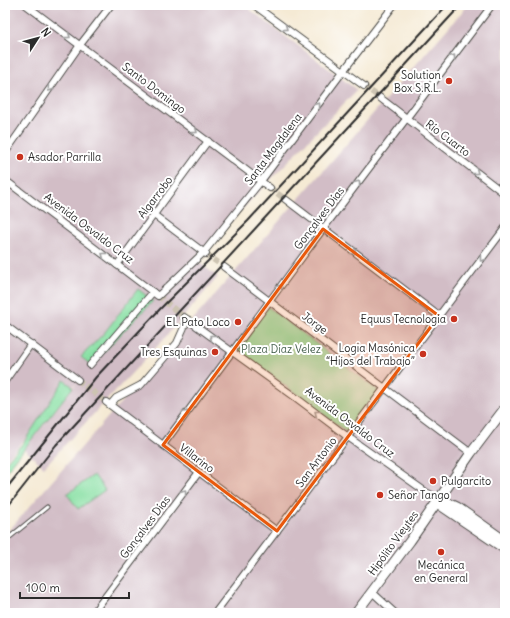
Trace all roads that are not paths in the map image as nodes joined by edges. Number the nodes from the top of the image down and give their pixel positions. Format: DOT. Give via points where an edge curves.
graph roads {
  1 [pos="26,5"];
  2 [pos="110,5"];
  3 [pos="254,5"];
  4 [pos="394,5"];
  5 [pos="492,5"];
  6 [pos="80,45"];
  7 [pos="344,70"];
  8 [pos="364,86"];
  9 [pos="378,97"];
  10 [pos="406,118"];
  11 [pos="208,141"];
  12 [pos="5,153"];
  13 [pos="5,180"];
  14 [pos="261,181"];
  15 [pos="270,188"];
  16 [pos="505,194"];
  17 [pos="284,199"];
  18 [pos="154,215"];
  19 [pos="505,228"];
  20 [pos="323,229"];
  21 [pos="205,253"];
  22 [pos="117,265"];
  23 [pos="224,268"];
  24 [pos="156,294"];
  25 [pos="269,301"];
  26 [pos="439,316"];
  27 [pos="5,325"];
  28 [pos="31,344"];
  29 [pos="231,352"];
  30 [pos="90,364"];
  31 [pos="78,380"];
  32 [pos="5,381"];
  33 [pos="384,388"];
  34 [pos="108,403"];
  35 [pos="505,408"];
  36 [pos="348,437"];
  37 [pos="163,445"];
  38 [pos="471,453"];
  39 [pos="199,472"];
  40 [pos="438,501"];
  41 [pos="47,507"];
  42 [pos="277,531"];
  43 [pos="5,541"];
  44 [pos="505,541"];
  45 [pos="505,549"];
  46 [pos="372,592"];
  47 [pos="93,613"];
  48 [pos="216,613"];
  49 [pos="356,613"];
  50 [pos="395,613"];
  1 -- 6 [label="street, Santo Domingo, one-way"];
  2 -- 6 [label="street"];
  3 -- 7 [label="street, one-way"];
  4 -- 7 [label="street, Santa Magdalena"];
  10 -- 5 [label="street, Gonçalves Días, one-way"];
  6 -- 11 [label="street, Santo Domingo, one-way"];
  6 -- 12 [label="street, one-way"];
  7 -- 8 [label="street"];
  14 -- 7 [label="street, Santa Magdalena, one-way"];
  9 -- 10 [label="street, Río Cuarto"];
  10 -- 16 [label="street, Río Cuarto, one-way"];
  20 -- 10 [label="street, Gonçalves Días, one-way"];
  11 -- 14 [label="street, Santo Domingo"];
  11 -- 18 [label="street, Algarrobo"];
  22 -- 13 [label="street, Avenida Osvaldo Cruz, one-way"];
  14 -- 15 [label="street, Santo Domingo"];
  14 -- 21 [label="street, Santa Magdalena"];
  17 -- 20 [label="street"];
  18 -- 21 [label="street"];
  18 -- 22 [label="street, Algarrobo"];
  19 -- 26 [label="street, San Antonio, one-way"];
  25 -- 20 [label="street, Gonçalves Días, one-way"];
  20 -- 26 [label="street, one-way"];
  21 -- 24 [label="street, Santa Magdalena"];
  22 -- 24 [label="street, Avenida Osvaldo Cruz"];
  23 -- 25 [label="street, Jorge"];
  24 -- 30 [label="street, Santa Magdalena"];
  25 -- 29 [label="street, Gonçalves Días"];
  25 -- 33 [label="street, Jorge"];
  26 -- 33 [label="street, San Antonio"];
  27 -- 28 [label="street"];
  28 -- 31 [label="street"];
  28 -- 32 [label="street"];
  29 -- 34 [label="street, Avenida Osvaldo Cruz, one-way" via="187,318 177,343 141,385"];
  36 -- 29 [label="street, Avenida Osvaldo Cruz, one-way"];
  37 -- 29 [label="street, Gonçalves Días, one-way"];
  33 -- 36 [label="street, San Antonio, one-way"];
  33 -- 38 [label="street, Jorge"];
  34 -- 37 [label="street, Villarino"];
  35 -- 38 [label="main road, Hipólito Vieytes"];
  36 -- 40 [label="street, Avenida Osvaldo Cruz"];
  36 -- 42 [label="street, San Antonio"];
  37 -- 39 [label="street, Villarino"];
  38 -- 40 [label="main road, Hipólito Vieytes"];
  39 -- 42 [label="street, Villarino"];
  47 -- 39 [label="street, Gonçalves Días, one-way"];
  40 -- 44 [label="main road, Avenida Osvaldo Cruz" via="457,507"];
  40 -- 45 [label="main road, Avenida Osvaldo Cruz"];
  40 -- 46 [label="main road, Hipólito Vieytes"];
  41 -- 43 [label="lane"];
  42 -- 48 [label="street, San Antonio"];
  46 -- 49 [label="main road, Hipólito Vieytes"];
  46 -- 50 [label="street"];
}
